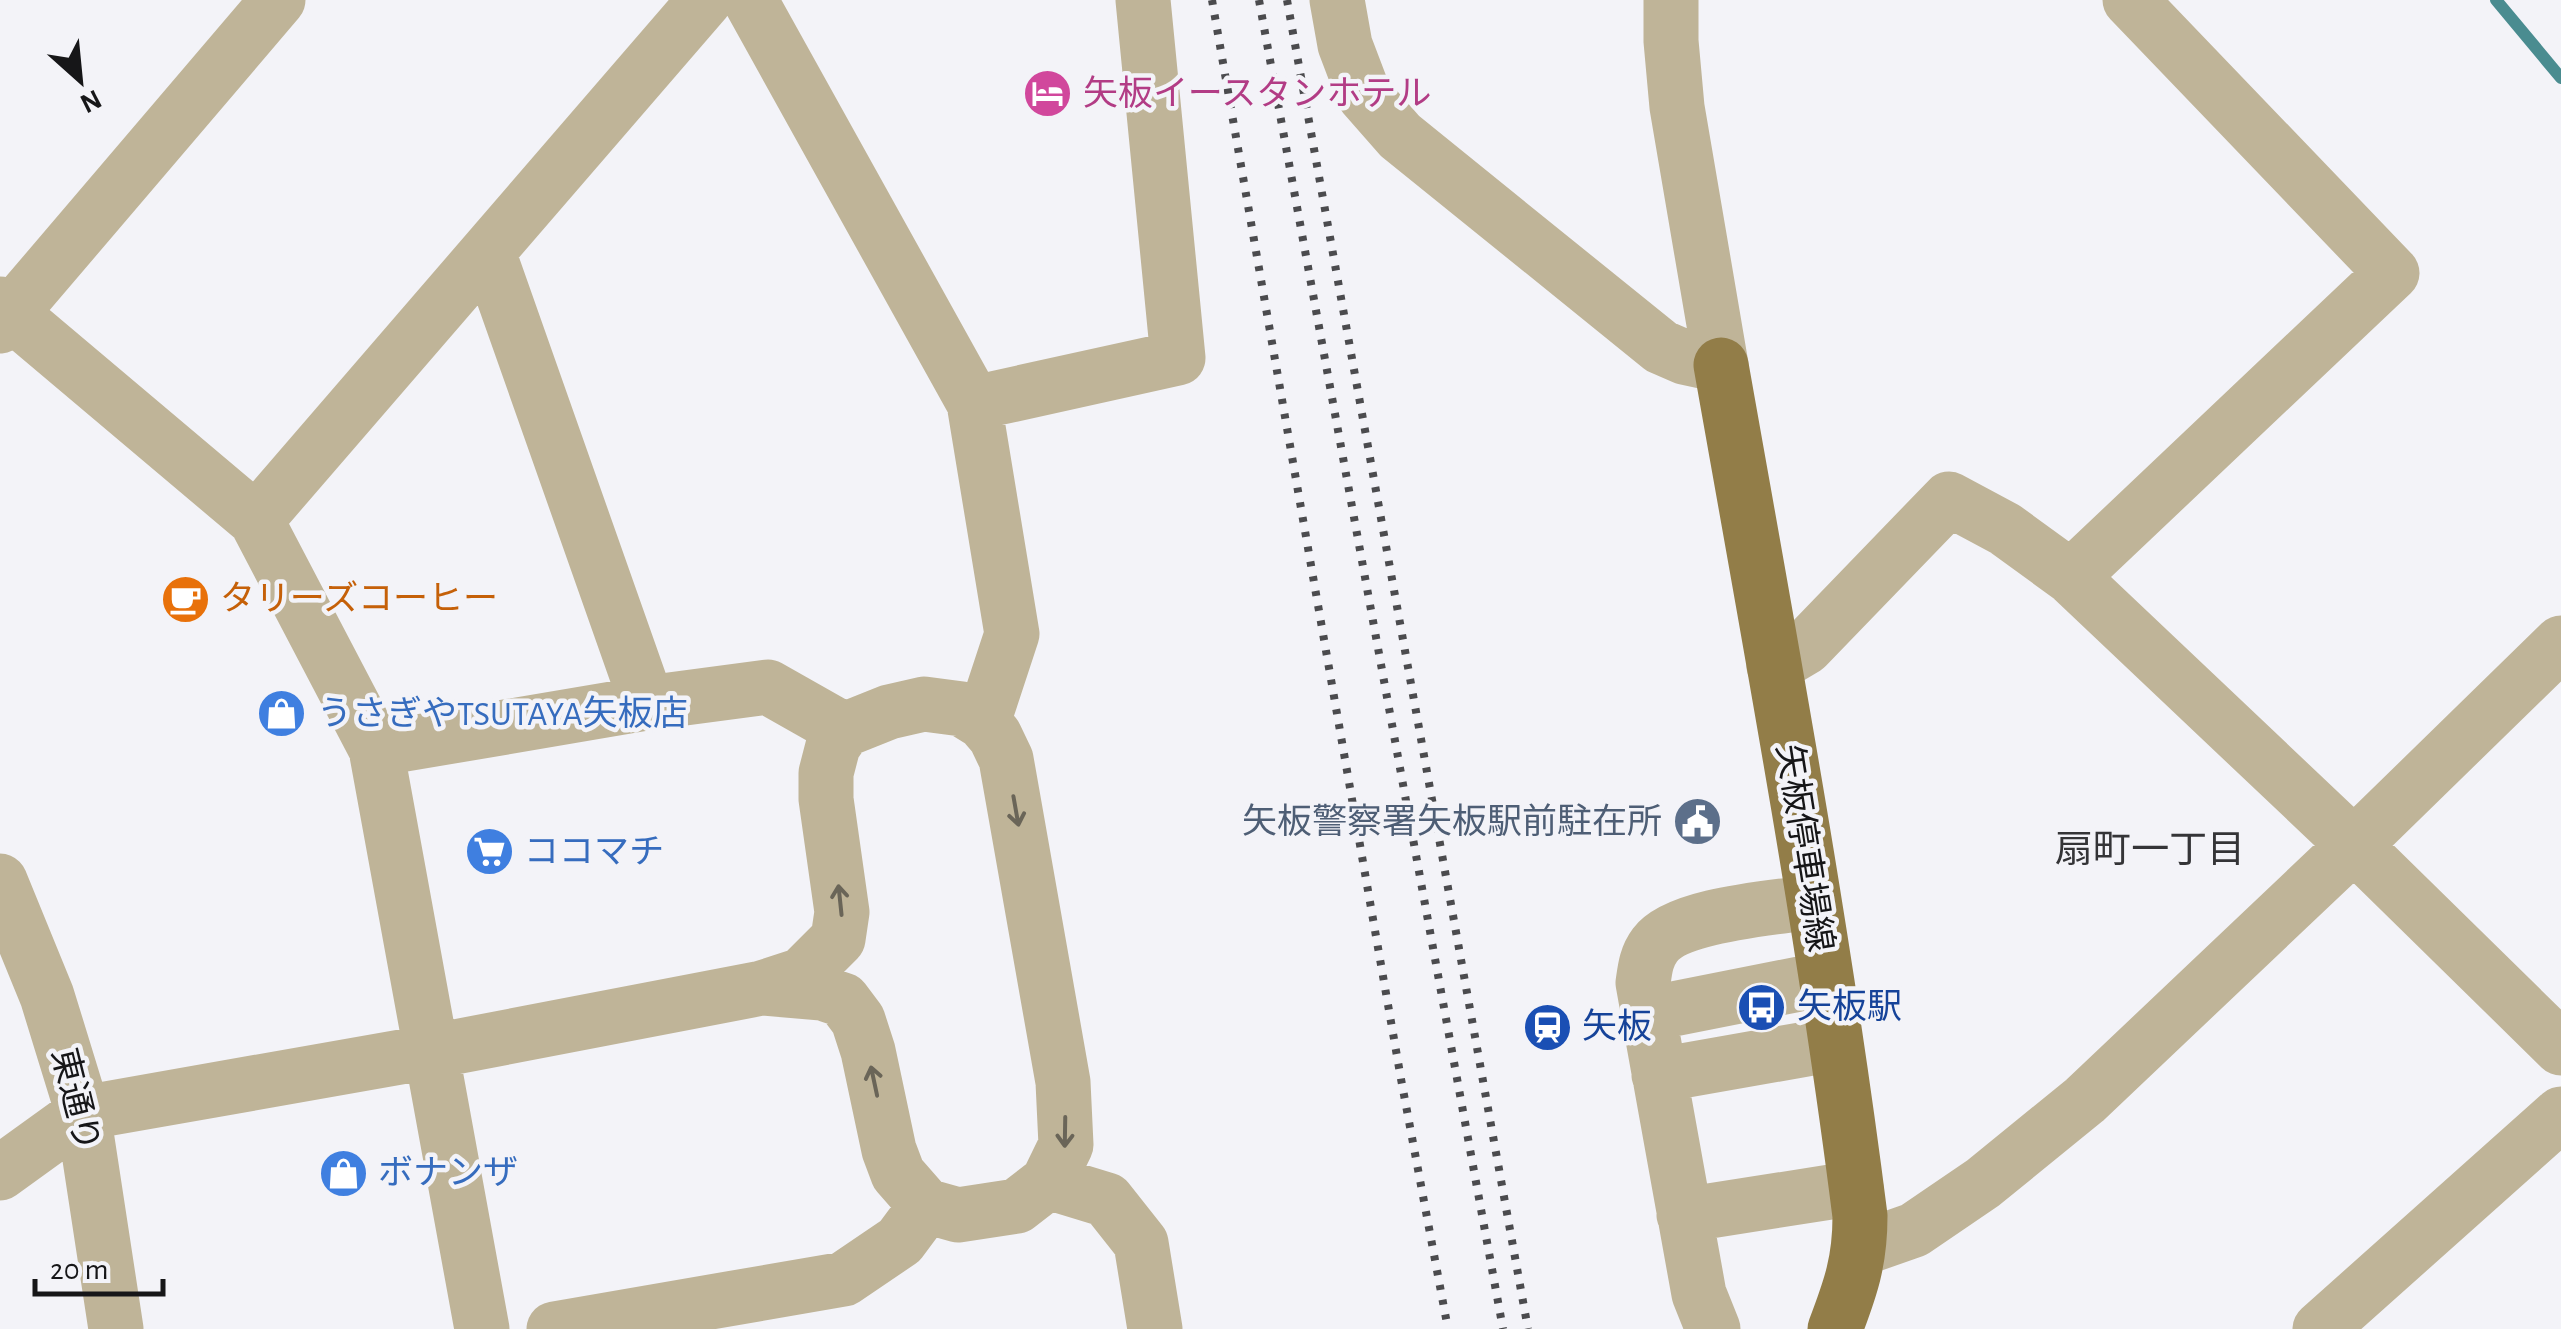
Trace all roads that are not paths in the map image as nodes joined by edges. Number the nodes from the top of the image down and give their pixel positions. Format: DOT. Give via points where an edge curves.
graph roads {
  1 [pos="278,0"];
  2 [pos="706,0"];
  3 [pos="750,0"];
  4 [pos="1144,0"];
  5 [pos="1336,0"];
  6 [pos="1672,0"];
  7 [pos="2130,0"];
  8 [pos="488,252"];
  9 [pos="4,314"];
  10 [pos="1721,365"];
  11 [pos="974,403"];
  12 [pos="256,520"];
  13 [pos="2071,577"];
  14 [pos="2561,643"];
  15 [pos="1774,666"];
  16 [pos="647,704"];
  17 [pos="983,722"];
  18 [pos="844,730"];
  19 [pos="376,750"];
  20 [pos="2354,845"];
  21 [pos="0,880"];
  22 [pos="1825,976"];
  23 [pos="762,988"];
  24 [pos="1651,1028"];
  25 [pos="2561,1048"];
  26 [pos="429,1052"];
  27 [pos="83,1113"];
  28 [pos="2561,1114"];
  29 [pos="0,1172"];
  30 [pos="1048,1182"];
  31 [pos="1856,1188"];
  32 [pos="926,1206"];
  33 [pos="1684,1215"];
  34 [pos="1860,1249"];
  35 [pos="699,1318"];
  36 [pos="116,1329"];
  37 [pos="482,1329"];
  38 [pos="554,1329"];
  39 [pos="1156,1329"];
  40 [pos="1713,1329"];
  41 [pos="1834,1329"];
  42 [pos="2320,1329"];
  1 -- 9 [label="street"];
  2 -- 8 [label="street"];
  3 -- 11 [label="street"];
  4 -- 11 [label="street" via="1178,358"];
  5 -- 10 [label="street" via="1364,95 1400,136 1662,348"];
  6 -- 10 [label="street" via="1677,107"];
  7 -- 13 [label="street" via="2392,274"];
  8 -- 12 [label="street"];
  8 -- 16 [label="street"];
  9 -- 12 [label="street"];
  10 -- 15 [label="main road, 矢板停車場線"];
  11 -- 17 [label="street" via="1012,634"];
  12 -- 19 [label="street"];
  13 -- 15 [label="street" via="1949,499 1806,647"];
  13 -- 20 [label="street"];
  14 -- 20 [label="street"];
  15 -- 22 [label="main road, 矢板停車場線"];
  16 -- 18 [label="street" via="768,686"];
  16 -- 19 [label="street"];
  17 -- 18 [label="street" via="962,709 924,704"];
  17 -- 30 [label="street, one-way" via="1011,781 1063,1082 1066,1146"];
  23 -- 18 [label="street, one-way" via="802,974 838,939 842,912 826,773"];
  19 -- 26 [label="street"];
  20 -- 25 [label="street"];
  20 -- 34 [label="street" via="2085,1100 1914,1230"];
  21 -- 27 [label="street, 東通り" via="47,996"];
  22 -- 24 [label="street"];
  22 -- 24 [label="street" via="1700,920 1656,942 1646,959"];
  22 -- 31 [label="main road, 矢板停車場線"];
  23 -- 26 [label="street"];
  32 -- 23 [label="street, one-way" via="898,1174 868,1051 843,1000"];
  24 -- 33 [label="street"];
  26 -- 27 [label="street"];
  26 -- 37 [label="street"];
  27 -- 29 [label="street"];
  27 -- 36 [label="street, 東通り"];
  28 -- 42 [label="street"];
  30 -- 32 [label="street" via="1017,1206 958,1215"];
  30 -- 39 [label="street" via="1107,1200 1141,1243"];
  31 -- 33 [label="street"];
  31 -- 34 [label="main road, 矢板停車場線"];
  32 -- 35 [label="street" via="900,1240 844,1279"];
  33 -- 40 [label="street" via="1698,1294"];
  34 -- 41 [label="main road, 矢板停車場線"];
  35 -- 38 [label="street"];
}
